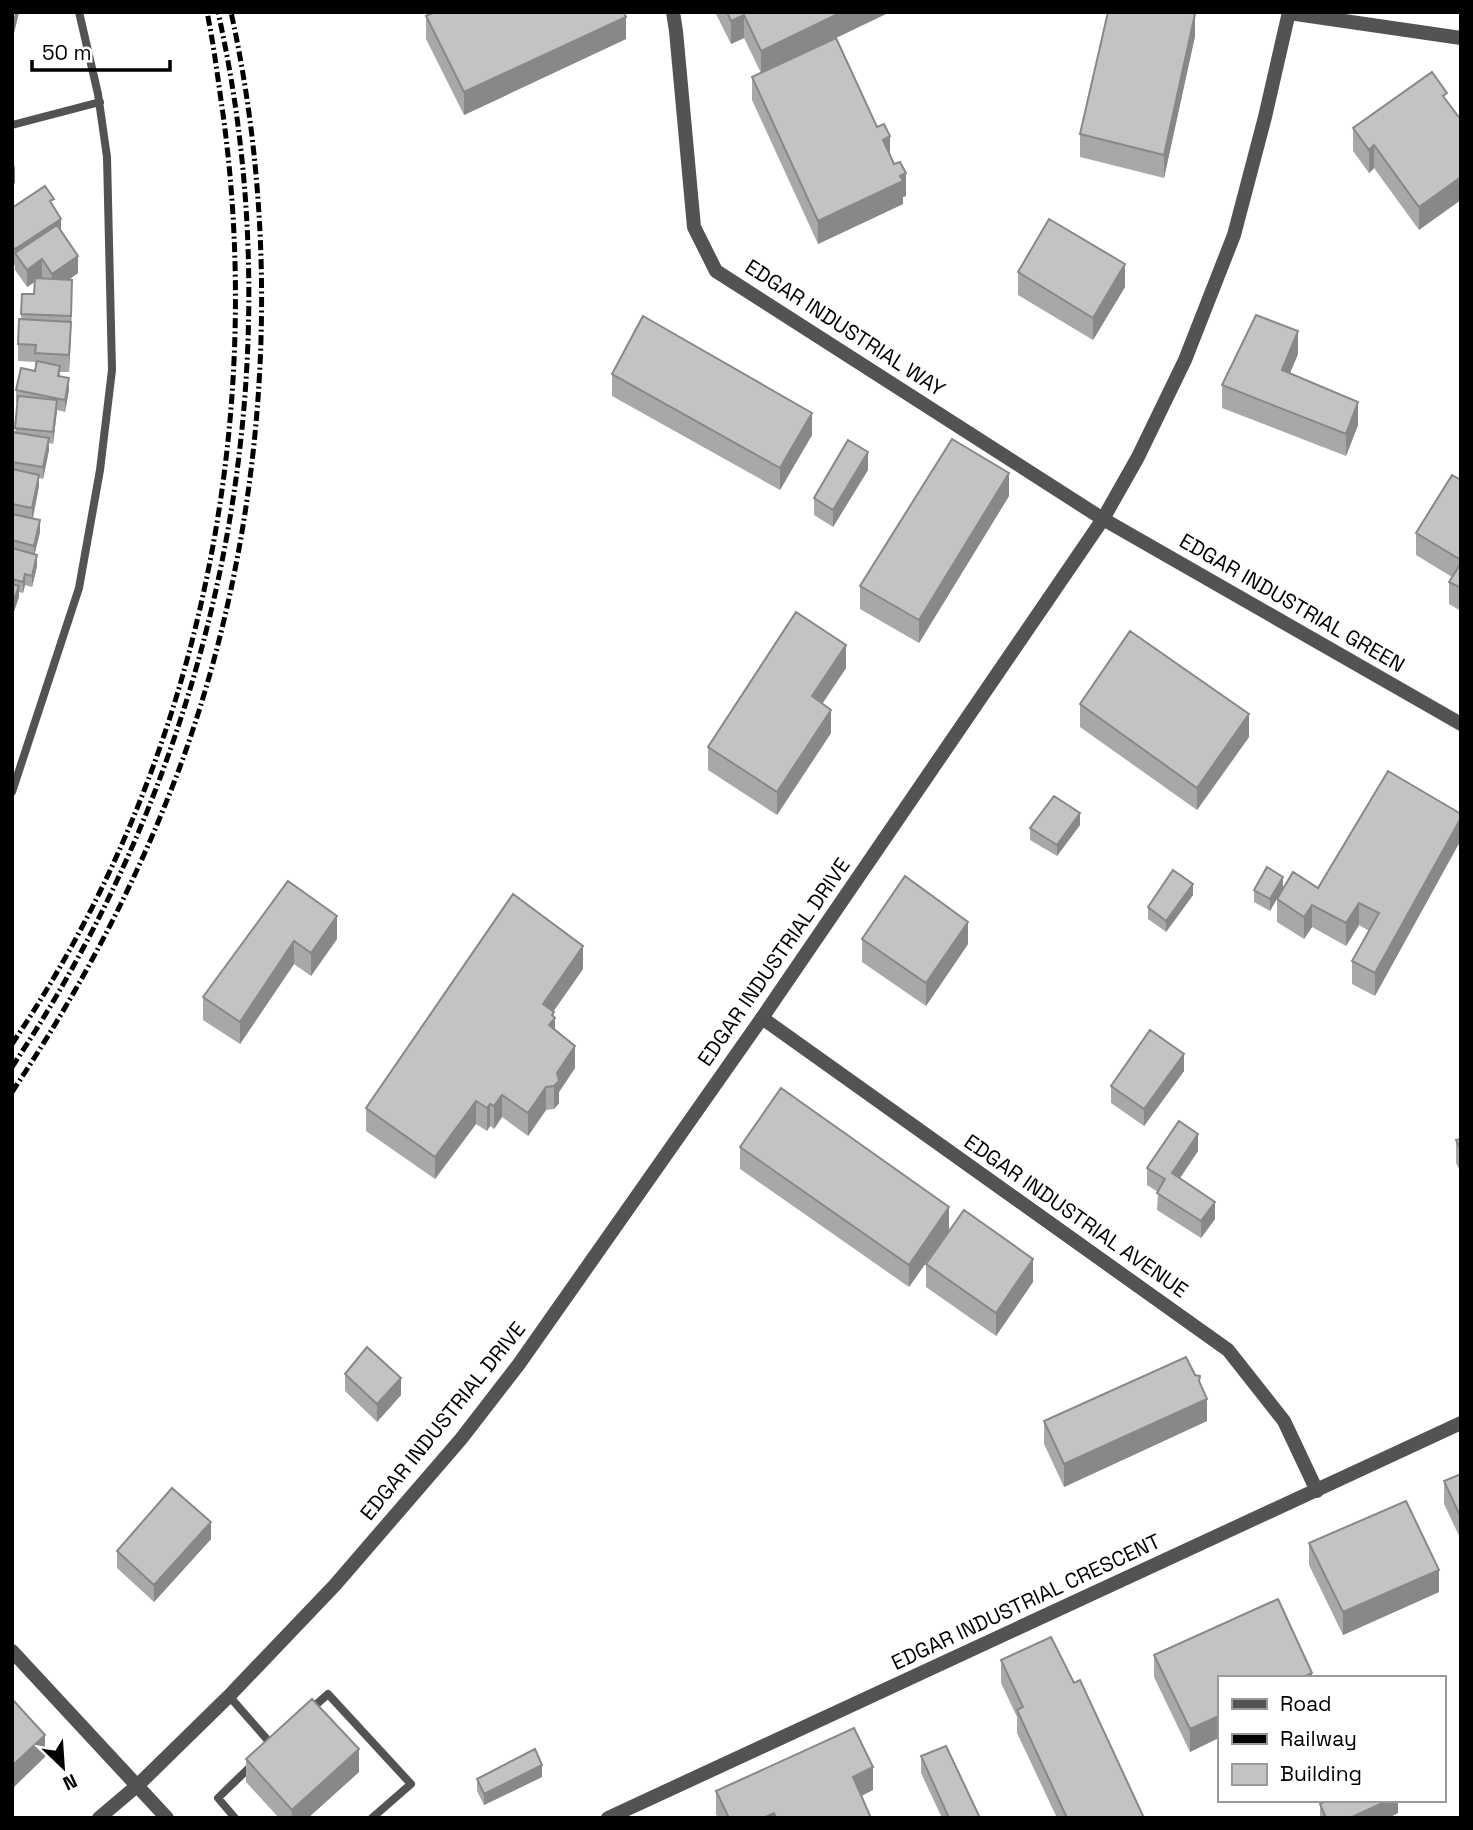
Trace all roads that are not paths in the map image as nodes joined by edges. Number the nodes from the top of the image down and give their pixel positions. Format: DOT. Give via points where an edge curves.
graph roads {
  1 [pos="79,12"];
  2 [pos="673,12"];
  3 [pos="1289,13"];
  4 [pos="1461,38"];
  5 [pos="100,102"];
  6 [pos="12,125"];
  7 [pos="1103,519"];
  8 [pos="1461,724"];
  9 [pos="12,792"];
  10 [pos="762,1018"];
  11 [pos="1461,1423"];
  12 [pos="1317,1491"];
  13 [pos="12,1651"];
  14 [pos="229,1696"];
  15 [pos="301,1719"];
  16 [pos="282,1735"];
  17 [pos="273,1744"];
  18 [pos="138,1785"];
  19 [pos="99,1818"];
  20 [pos="167,1818"];
  21 [pos="235,1818"];
  22 [pos="372,1818"];
  23 [pos="608,1818"];
  1 -- 5 [label="lane"];
  2 -- 7 [label="street, EDGAR INDUSTRIAL WAY" via="694,227 716,271"];
  3 -- 4 [label="street"];
  3 -- 7 [label="street, EDGAR INDUSTRIAL DRIVE" via="1234,235 1185,360"];
  5 -- 6 [label="lane"];
  5 -- 9 [label="lane" via="107,158 112,306 108,410 77,600"];
  7 -- 8 [label="street, EDGAR INDUSTRIAL GREEN"];
  7 -- 10 [label="street, EDGAR INDUSTRIAL DRIVE"];
  10 -- 12 [label="street, EDGAR INDUSTRIAL AVENUE" via="1228,1350 1284,1421"];
  10 -- 14 [label="street, EDGAR INDUSTRIAL DRIVE" via="519,1364 461,1439 335,1585"];
  11 -- 12 [label="street, EDGAR INDUSTRIAL CRESCENT"];
  12 -- 23 [label="street, EDGAR INDUSTRIAL CRESCENT"];
  13 -- 18 [label="street"];
  14 -- 17 [label="lane"];
  14 -- 18 [label="street, EDGAR INDUSTRIAL DRIVE"];
  15 -- 22 [label="lane" via="328,1694 411,1784"];
  16 -- 17 [label="lane"];
  17 -- 21 [label="lane" via="218,1798"];
  18 -- 19 [label="street, EDGAR INDUSTRIAL DRIVE"];
  18 -- 20 [label="street"];
}
